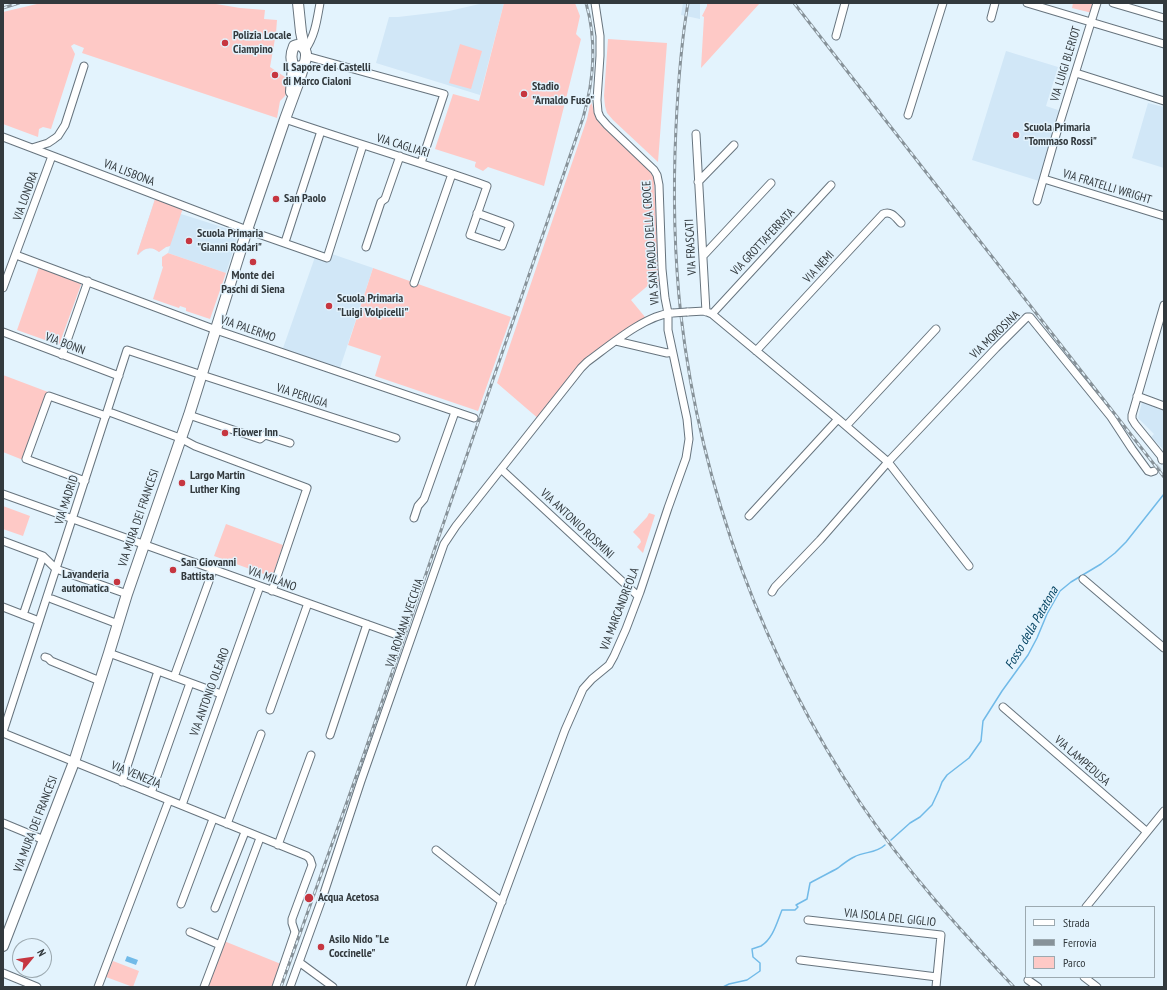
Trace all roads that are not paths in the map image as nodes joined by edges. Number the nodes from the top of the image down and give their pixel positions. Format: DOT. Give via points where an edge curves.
graph roads {
  1 [pos="320,3"];
  2 [pos="596,3"];
  3 [pos="845,3"];
  4 [pos="943,3"];
  5 [pos="995,3"];
  6 [pos="1027,3"];
  7 [pos="1097,3"];
  8 [pos="1113,3"];
  9 [pos="298,7"];
  10 [pos="991,18"];
  11 [pos="1164,18"];
  12 [pos="1090,22"];
  13 [pos="836,36"];
  14 [pos="1164,44"];
  15 [pos="302,53"];
  16 [pos="293,64"];
  17 [pos="84,66"];
  18 [pos="1076,73"];
  19 [pos="1164,101"];
  20 [pos="908,114"];
  21 [pos="285,119"];
  22 [pos="321,131"];
  23 [pos="696,134"];
  24 [pos="3,137"];
  25 [pos="734,144"];
  26 [pos="364,145"];
  27 [pos="32,148"];
  28 [pos="52,156"];
  29 [pos="400,156"];
  30 [pos="421,163"];
  31 [pos="452,174"];
  32 [pos="1044,179"];
  33 [pos="698,182"];
  34 [pos="771,183"];
  35 [pos="831,185"];
  36 [pos="1037,201"];
  37 [pos="478,213"];
  38 [pos="1164,216"];
  39 [pos="901,223"];
  40 [pos="246,230"];
  41 [pos="286,238"];
  42 [pos="366,247"];
  43 [pos="16,255"];
  44 [pos="703,256"];
  45 [pos="88,281"];
  46 [pos="414,283"];
  47 [pos="3,288"];
  48 [pos="1164,305"];
  49 [pos="670,313"];
  50 [pos="709,313"];
  51 [pos="655,317"];
  52 [pos="936,329"];
  53 [pos="216,330"];
  54 [pos="668,330"];
  55 [pos="3,332"];
  56 [pos="616,342"];
  57 [pos="672,352"];
  58 [pos="756,352"];
  59 [pos="62,355"];
  60 [pos="200,375"];
  61 [pos="119,376"];
  62 [pos="1137,396"];
  63 [pos="1164,406"];
  64 [pos="455,412"];
  65 [pos="109,415"];
  66 [pos="188,415"];
  67 [pos="474,418"];
  68 [pos="838,419"];
  69 [pos="846,426"];
  70 [pos="180,438"];
  71 [pos="396,438"];
  72 [pos="290,443"];
  73 [pos="1162,461"];
  74 [pos="888,462"];
  75 [pos="501,469"];
  76 [pos="1154,471"];
  77 [pos="85,481"];
  78 [pos="3,494"];
  79 [pos="749,516"];
  80 [pos="414,518"];
  81 [pos="72,519"];
  82 [pos="3,541"];
  83 [pos="144,545"];
  84 [pos="43,556"];
  85 [pos="969,566"];
  86 [pos="56,569"];
  87 [pos="213,570"];
  88 [pos="1083,579"];
  89 [pos="260,586"];
  90 [pos="272,591"];
  91 [pos="772,592"];
  92 [pos="127,594"];
  93 [pos="638,596"];
  94 [pos="52,599"];
  95 [pos="308,603"];
  96 [pos="3,607"];
  97 [pos="23,615"];
  98 [pos="39,621"];
  99 [pos="118,624"];
  100 [pos="367,624"];
  101 [pos="398,635"];
  102 [pos="1164,648"];
  103 [pos="110,652"];
  104 [pos="45,657"];
  105 [pos="158,670"];
  106 [pos="174,677"];
  107 [pos="100,681"];
  108 [pos="190,683"];
  109 [pos="221,694"];
  110 [pos="1003,707"];
  111 [pos="270,710"];
  112 [pos="3,732"];
  113 [pos="261,734"];
  114 [pos="330,735"];
  115 [pos="311,755"];
  116 [pos="74,762"];
  117 [pos="122,782"];
  118 [pos="151,794"];
  119 [pos="169,800"];
  120 [pos="182,805"];
  121 [pos="1164,811"];
  122 [pos="213,819"];
  123 [pos="3,823"];
  124 [pos="227,824"];
  125 [pos="246,832"];
  126 [pos="1147,832"];
  127 [pos="260,838"];
  128 [pos="44,840"];
  129 [pos="278,845"];
  130 [pos="436,850"];
  131 [pos="502,902"];
  132 [pos="181,904"];
  133 [pos="1087,906"];
  134 [pos="215,908"];
  135 [pos="808,920"];
  136 [pos="190,932"];
  137 [pos="220,945"];
  138 [pos="3,946"];
  139 [pos="800,960"];
  140 [pos="299,962"];
  141 [pos="3,973"];
  142 [pos="937,977"];
  143 [pos="1085,978"];
  144 [pos="1028,981"];
  145 [pos="37,987"];
  146 [pos="98,987"];
  147 [pos="204,987"];
  148 [pos="276,987"];
  149 [pos="290,987"];
  150 [pos="333,987"];
  151 [pos="470,987"];
  152 [pos="936,987"];
  153 [pos="1038,987"];
  154 [pos="1097,987"];
  1 -- 15 [label="street, VIA MURA DEI FRANCESI" via="312,39"];
  2 -- 49 [label="street, VIA SAN PAOLO DELLA CROCE" via="600,45 598,110 607,125 658,175 662,269 665,298"];
  3 -- 13 [label="street"];
  4 -- 20 [label="street"];
  5 -- 10 [label="street"];
  6 -- 12 [label="street"];
  7 -- 12 [label="street, VIA LUIGI BLERIOT"];
  8 -- 11 [label="street"];
  9 -- 15 [label="street"];
  12 -- 14 [label="street"];
  12 -- 18 [label="street, VIA LUIGI BLERIOT"];
  15 -- 16 [label="street, VIA MURA DEI FRANCESI" via="292,55"];
  15 -- 16 [label="street" via="298,67"];
  15 -- 21 [label="street, VIA MURA DEI FRANCESI" via="299,81"];
  15 -- 30 [label="street" via="444,94"];
  16 -- 21 [label="street, VIA MURA DEI FRANCESI"];
  17 -- 27 [label="street" via="65,125 54,139"];
  18 -- 19 [label="street"];
  18 -- 32 [label="street, VIA LUIGI BLERIOT"];
  21 -- 22 [label="street, VIA CAGLIARI"];
  21 -- 40 [label="street, VIA MURA DEI FRANCESI"];
  22 -- 26 [label="street, VIA CAGLIARI"];
  22 -- 41 [label="street"];
  23 -- 33 [label="street, VIA FRASCATI"];
  24 -- 27 [label="street, VIA LISBONA"];
  25 -- 33 [label="street"];
  26 -- 29 [label="street, VIA CAGLIARI"];
  26 -- 40 [label="street, VIA LISBONA" via="327,258"];
  27 -- 28 [label="street, VIA LISBONA"];
  28 -- 40 [label="street, VIA LISBONA"];
  28 -- 43 [label="street, VIA LONDRA"];
  29 -- 30 [label="street, VIA CAGLIARI"];
  29 -- 42 [label="street"];
  30 -- 31 [label="street, VIA CAGLIARI"];
  31 -- 37 [label="street, VIA CAGLIARI" via="487,186"];
  31 -- 46 [label="street"];
  32 -- 36 [label="street, VIA LUIGI BLERIOT"];
  32 -- 38 [label="street, VIA FRATELLI WRIGHT"];
  33 -- 44 [label="street, VIA FRASCATI"];
  34 -- 44 [label="street"];
  35 -- 50 [label="street, VIA GROTTAFERRATA"];
  37 -- 37 [label="street, VIA CAGLIARI" via="510,225 502,246 470,235"];
  39 -- 58 [label="street, VIA NEMI" via="890,213 882,215"];
  40 -- 53 [label="street, VIA MURA DEI FRANCESI"];
  43 -- 45 [label="street, VIA PALERMO"];
  43 -- 47 [label="street, VIA LONDRA"];
  44 -- 50 [label="street, VIA FRASCATI"];
  45 -- 53 [label="street, VIA PALERMO"];
  45 -- 59 [label="street"];
  48 -- 62 [label="street"];
  49 -- 50 [label="street, bridge"];
  49 -- 51 [label="street, VIA ROMANA VECCHIA"];
  49 -- 54 [label="street, VIA MARCANDREOLA"];
  50 -- 58 [label="street"];
  51 -- 54 [label="street" via="662,321"];
  51 -- 56 [label="street, VIA ROMANA VECCHIA"];
  52 -- 69 [label="street"];
  53 -- 60 [label="street, VIA MURA DEI FRANCESI"];
  53 -- 64 [label="street, VIA PALERMO"];
  54 -- 57 [label="street, VIA MARCANDREOLA"];
  55 -- 59 [label="street, VIA BONN"];
  56 -- 57 [label="street"];
  56 -- 75 [label="street, VIA ROMANA VECCHIA" via="579,369"];
  57 -- 93 [label="street, VIA MARCANDREOLA" via="686,414 688,445 684,465"];
  58 -- 68 [label="street"];
  59 -- 61 [label="street, VIA BONN"];
  60 -- 61 [label="street, VIA MADRID" via="127,350"];
  60 -- 66 [label="street, VIA MURA DEI FRANCESI"];
  60 -- 71 [label="street, VIA PERUGIA"];
  61 -- 65 [label="street, VIA MADRID"];
  62 -- 63 [label="street"];
  62 -- 73 [label="street" via="1132,412 1133,421 1161,456"];
  64 -- 67 [label="street, VIA PALERMO"];
  64 -- 80 [label="street" via="424,499 418,506"];
  65 -- 70 [label="street"];
  65 -- 77 [label="street, VIA MADRID"];
  65 -- 77 [label="street" via="49,396 26,459"];
  66 -- 70 [label="street, VIA MURA DEI FRANCESI"];
  66 -- 72 [label="street" via="260,439 265,435"];
  68 -- 69 [label="street"];
  68 -- 79 [label="street"];
  69 -- 74 [label="street"];
  70 -- 83 [label="street, VIA MURA DEI FRANCESI"];
  70 -- 90 [label="street" via="307,488"];
  74 -- 76 [label="street, VIA MOROSINA" via="996,348 1029,317 1111,417 1148,471"];
  74 -- 85 [label="street"];
  74 -- 91 [label="street, VIA MOROSINA"];
  75 -- 93 [label="street, VIA ANTONIO ROSMINI"];
  75 -- 140 [label="street, VIA ROMANA VECCHIA" via="441,550"];
  77 -- 81 [label="street, VIA MADRID"];
  78 -- 81 [label="street, VIA MILANO"];
  81 -- 83 [label="street, VIA MILANO"];
  81 -- 86 [label="street, VIA MADRID"];
  82 -- 84 [label="street"];
  83 -- 87 [label="street, VIA MILANO"];
  83 -- 92 [label="street, VIA MURA DEI FRANCESI"];
  84 -- 86 [label="street"];
  84 -- 97 [label="street"];
  86 -- 92 [label="street"];
  86 -- 98 [label="street, VIA MADRID"];
  87 -- 89 [label="street, VIA MILANO"];
  87 -- 106 [label="street"];
  88 -- 102 [label="street"];
  89 -- 90 [label="street, VIA MILANO"];
  89 -- 109 [label="street, VIA ANTONIO OLEARO"];
  90 -- 95 [label="street, VIA MILANO"];
  92 -- 99 [label="street, VIA MURA DEI FRANCESI"];
  93 -- 131 [label="street, VIA MARCANDREOLA" via="612,660 587,684 580,695"];
  94 -- 99 [label="street"];
  95 -- 100 [label="street, VIA MILANO"];
  95 -- 111 [label="street"];
  96 -- 97 [label="street"];
  97 -- 98 [label="street"];
  98 -- 112 [label="street, VIA MADRID"];
  99 -- 103 [label="street, VIA MURA DEI FRANCESI"];
  100 -- 101 [label="street, VIA MILANO"];
  100 -- 114 [label="street"];
  103 -- 105 [label="street"];
  103 -- 107 [label="street, VIA MURA DEI FRANCESI"];
  104 -- 107 [label="street"];
  105 -- 106 [label="street"];
  105 -- 117 [label="street"];
  106 -- 108 [label="street"];
  107 -- 116 [label="street, VIA MURA DEI FRANCESI"];
  108 -- 109 [label="street"];
  108 -- 118 [label="street"];
  109 -- 120 [label="street, VIA ANTONIO OLEARO"];
  110 -- 126 [label="street, VIA LAMPEDUSA"];
  112 -- 116 [label="street, VIA VENEZIA"];
  113 -- 124 [label="street"];
  115 -- 129 [label="street"];
  116 -- 117 [label="street, VIA VENEZIA"];
  116 -- 128 [label="street, VIA MURA DEI FRANCESI"];
  117 -- 118 [label="street, VIA VENEZIA"];
  118 -- 119 [label="street, VIA VENEZIA"];
  119 -- 120 [label="street, VIA VENEZIA"];
  119 -- 146 [label="street"];
  120 -- 122 [label="street, VIA VENEZIA"];
  121 -- 126 [label="street"];
  122 -- 124 [label="street, VIA VENEZIA"];
  122 -- 132 [label="street"];
  123 -- 128 [label="street"];
  124 -- 125 [label="street, VIA VENEZIA"];
  125 -- 127 [label="street, VIA VENEZIA"];
  125 -- 134 [label="street"];
  126 -- 133 [label="street"];
  127 -- 129 [label="street, VIA VENEZIA"];
  127 -- 137 [label="street"];
  128 -- 138 [label="street, VIA MURA DEI FRANCESI"];
  129 -- 148 [label="street, VIA VENEZIA" via="307,856 312,865 292,919 295,932"];
  130 -- 131 [label="street"];
  131 -- 151 [label="street, VIA MARCANDREOLA"];
  135 -- 142 [label="street, VIA ISOLA DEL GIGLIO" via="941,935"];
  136 -- 137 [label="street"];
  137 -- 147 [label="street"];
  139 -- 142 [label="street"];
  140 -- 149 [label="street, VIA ROMANA VECCHIA"];
  140 -- 150 [label="street"];
  141 -- 145 [label="street"];
  142 -- 152 [label="street, VIA ISOLA DEL GIGLIO"];
  143 -- 154 [label="street"];
  144 -- 153 [label="street"];
}
